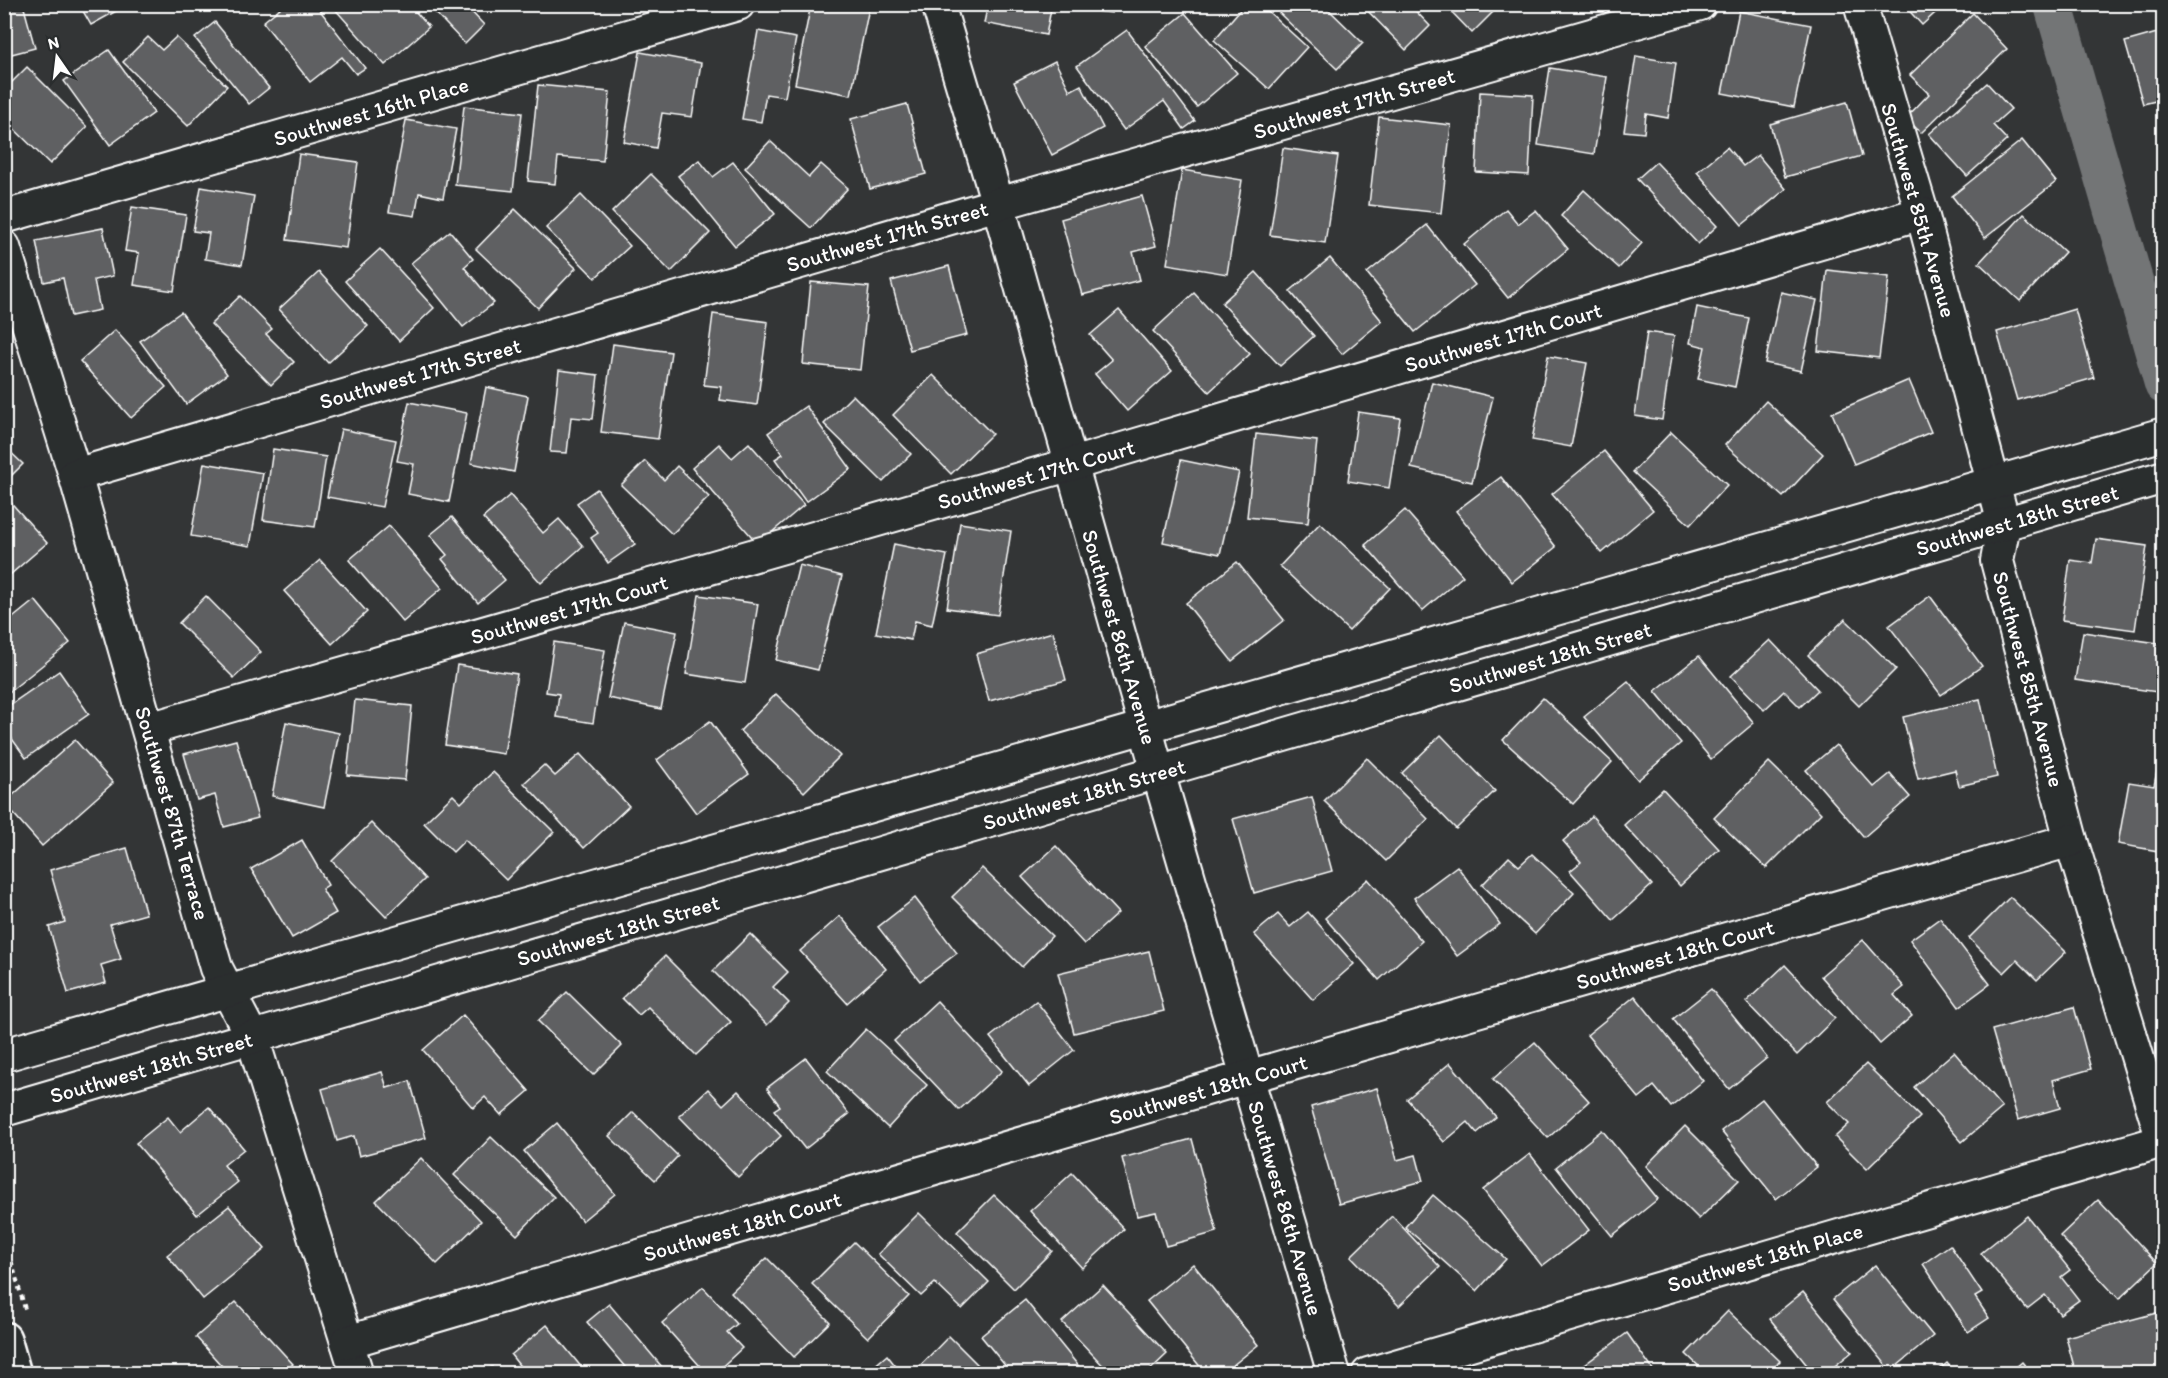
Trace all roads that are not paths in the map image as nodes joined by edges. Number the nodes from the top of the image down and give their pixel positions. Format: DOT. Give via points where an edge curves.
graph roads {
  1 [pos="738,4"];
  2 [pos="938,4"];
  3 [pos="1700,4"];
  4 [pos="1860,4"];
  5 [pos="998,204"];
  6 [pos="1922,213"];
  7 [pos="4,217"];
  8 [pos="4,247"];
  9 [pos="2163,434"];
  10 [pos="1072,464"];
  11 [pos="75,475"];
  12 [pos="2163,477"];
  13 [pos="1993,481"];
  14 [pos="2004,524"];
  15 [pos="1144,725"];
  16 [pos="149,729"];
  17 [pos="1158,772"];
  18 [pos="2071,840"];
  19 [pos="228,991"];
  20 [pos="252,1037"];
  21 [pos="4,1054"];
  22 [pos="1247,1077"];
  23 [pos="4,1110"];
  24 [pos="2163,1142"];
  25 [pos="4,1339"];
  26 [pos="347,1342"];
  27 [pos="14,1374"];
  28 [pos="357,1374"];
  29 [pos="1334,1374"];
  30 [pos="1368,1374"];
  1 -- 7 [label="street, Southwest 16th Place"];
  2 -- 5 [label="street, Southwest 86th Avenue"];
  3 -- 5 [label="street, Southwest 17th Street"];
  4 -- 6 [label="street, Southwest 85th Avenue"];
  5 -- 10 [label="street, Southwest 86th Avenue"];
  5 -- 11 [label="street, Southwest 17th Street"];
  6 -- 10 [label="street, Southwest 17th Court"];
  6 -- 13 [label="street, Southwest 85th Avenue"];
  8 -- 11 [label="street, Southwest 87th Terrace"];
  9 -- 13 [label="street, Southwest 18th Street"];
  10 -- 15 [label="street, Southwest 86th Avenue"];
  10 -- 16 [label="street, Southwest 17th Court"];
  11 -- 16 [label="street, Southwest 87th Terrace"];
  12 -- 14 [label="street, Southwest 18th Street"];
  13 -- 14 [label="street, Southwest 85th Avenue"];
  13 -- 15 [label="street, Southwest 18th Street"];
  14 -- 17 [label="street, Southwest 18th Street"];
  14 -- 18 [label="street, Southwest 85th Avenue" via="1997,561"];
  15 -- 17 [label="street, Southwest 86th Avenue"];
  15 -- 19 [label="street, Southwest 18th Street"];
  16 -- 19 [label="street, Southwest 87th Terrace" via="216,968"];
  17 -- 20 [label="street, Southwest 18th Street"];
  17 -- 22 [label="street, Southwest 86th Avenue"];
  18 -- 22 [label="street, Southwest 18th Court"];
  18 -- 24 [label="street, Southwest 85th Avenue"];
  19 -- 20 [label="street, Southwest 87th Terrace"];
  19 -- 21 [label="street, Southwest 18th Street"];
  20 -- 23 [label="street, Southwest 18th Street"];
  20 -- 26 [label="street, Southwest 87th Terrace"];
  22 -- 26 [label="street, Southwest 18th Court"];
  22 -- 29 [label="street, Southwest 86th Avenue"];
  24 -- 30 [label="street, Southwest 18th Place"];
  25 -- 27 [label="main road"];
  26 -- 28 [label="street, Southwest 87th Terrace"];
}
